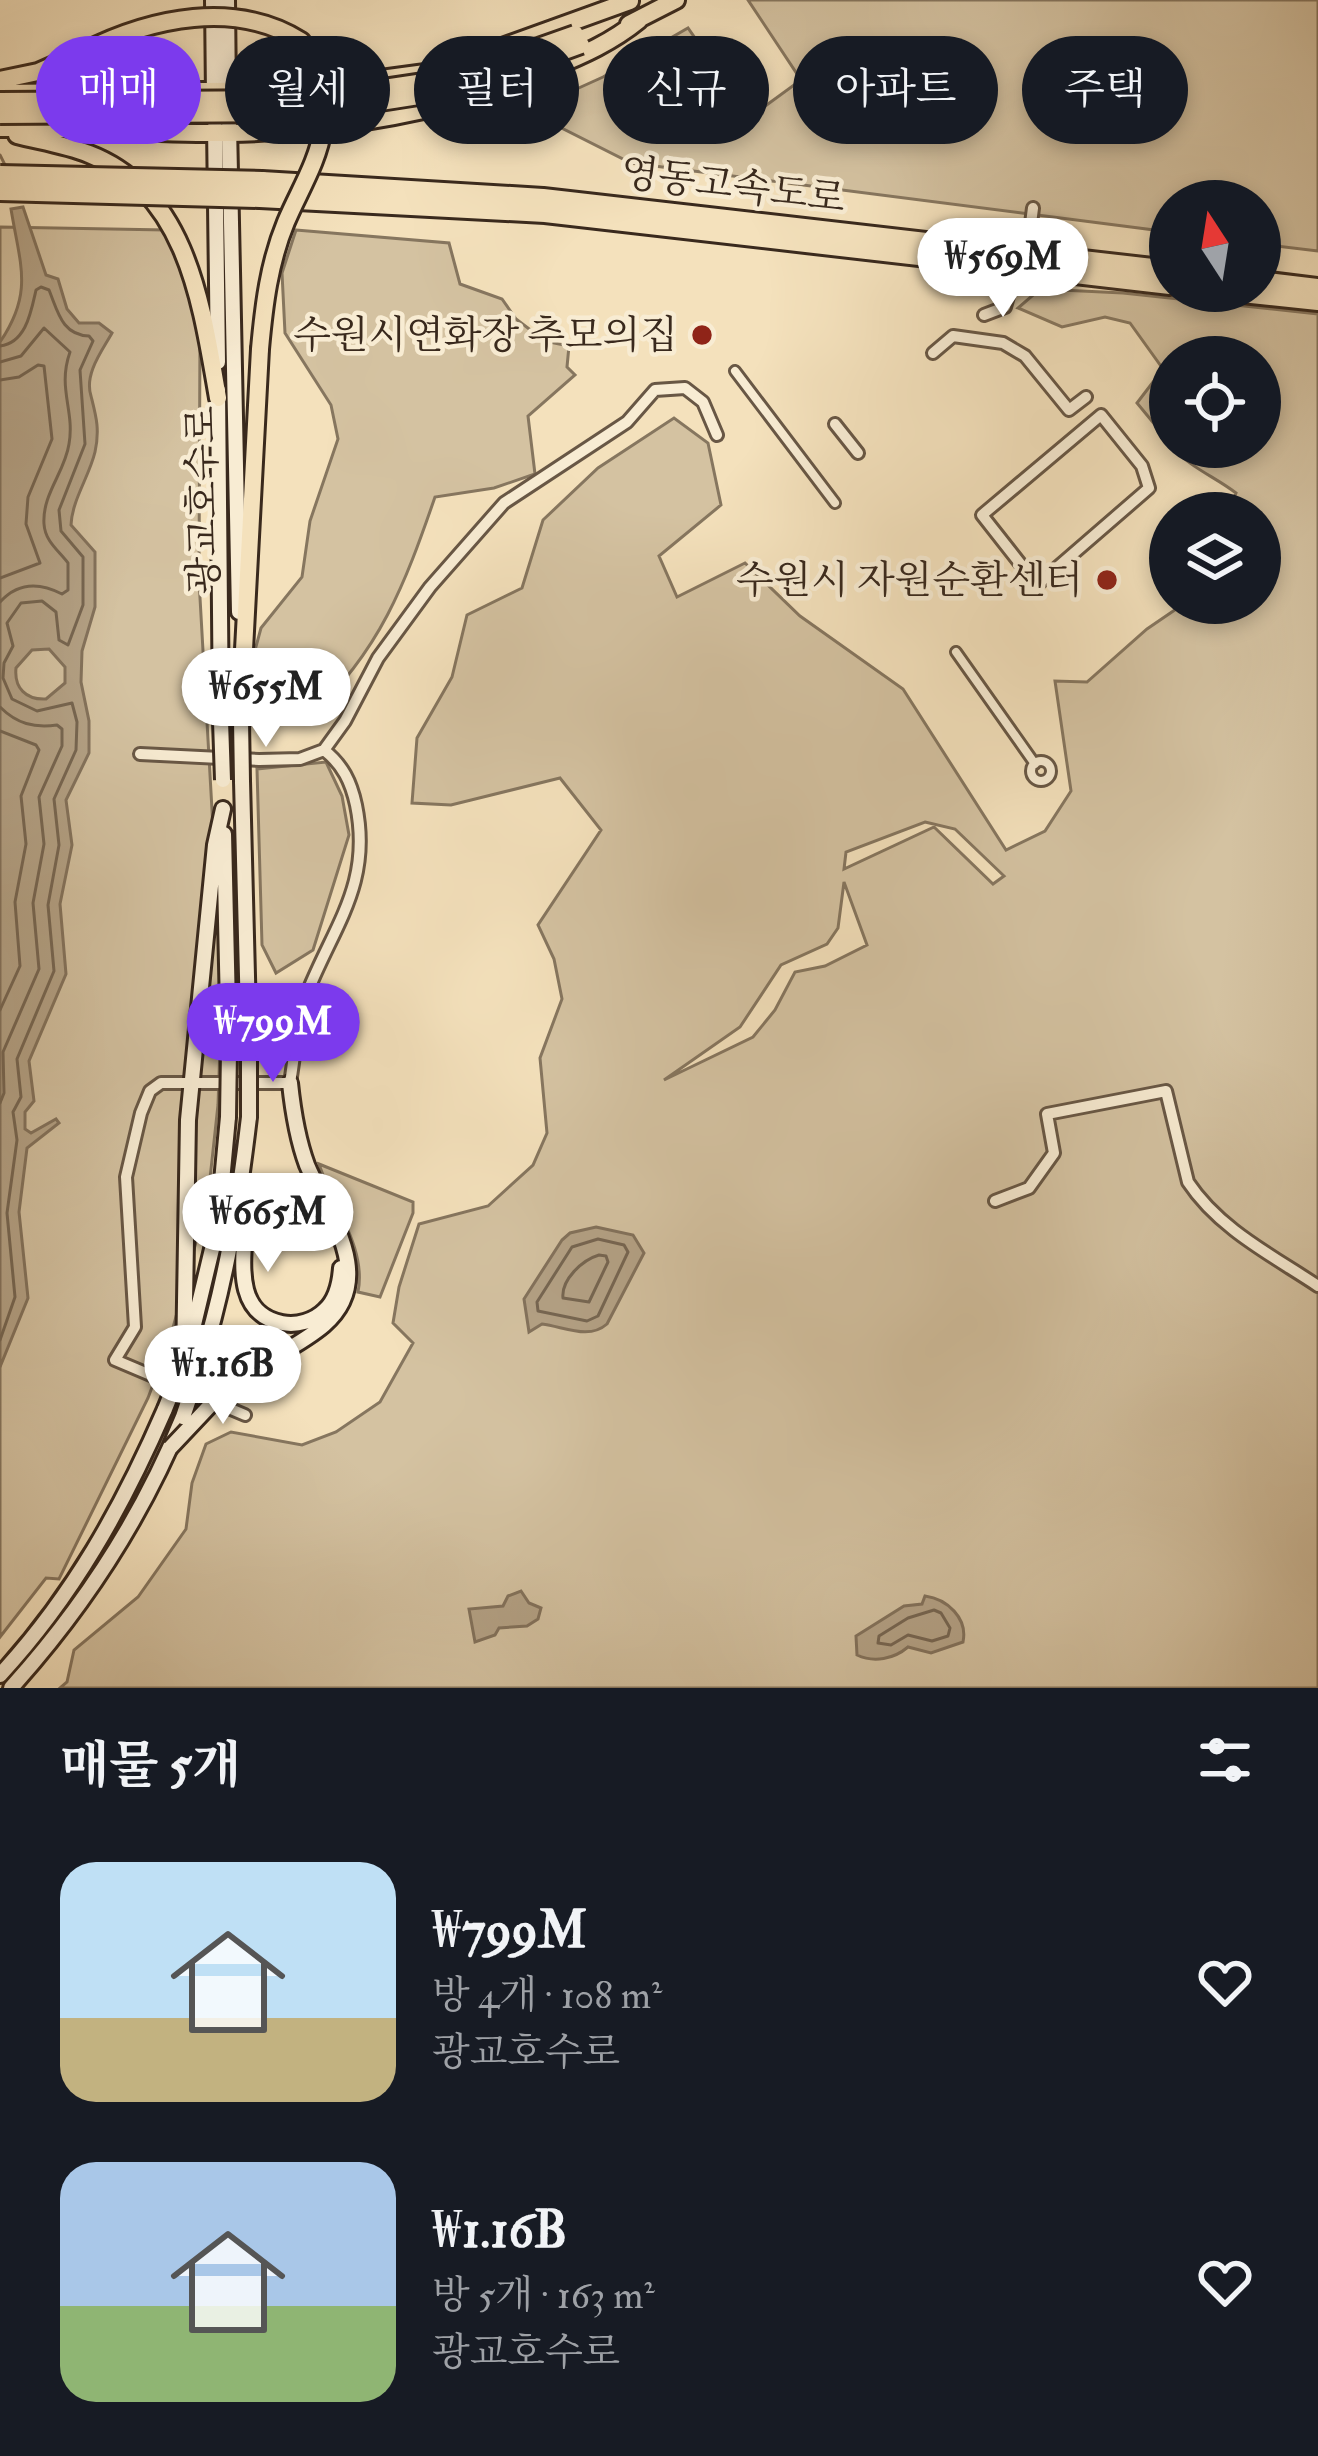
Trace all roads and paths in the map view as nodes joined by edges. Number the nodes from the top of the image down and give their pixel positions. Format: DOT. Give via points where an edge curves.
graph roads {
  1 [pos="213,0"];
  2 [pos="226,0"];
  3 [pos="630,0"];
  4 [pos="676,0"];
  5 [pos="639,20"];
  6 [pos="579,39"];
  7 [pos="579,40"];
  8 [pos="0,80"];
  9 [pos="414,84"];
  10 [pos="221,88"];
  11 [pos="0,97"];
  12 [pos="414,97"];
  13 [pos="0,115"];
  14 [pos="8,130"];
  15 [pos="222,133"];
  16 [pos="0,175"];
  17 [pos="261,190"];
  18 [pos="0,191"];
  19 [pos="1033,208"];
  20 [pos="1029,238"];
  21 [pos="1149,268"];
  22 [pos="1013,279"];
  23 [pos="1149,283"];
  24 [pos="1281,283"];
  25 [pos="1318,287"];
  26 [pos="1281,298"];
  27 [pos="1318,302"];
  28 [pos="984,315"];
  29 [pos="933,353"];
  30 [pos="735,371"];
  31 [pos="1086,397"];
  32 [pos="218,398"];
  33 [pos="1101,415"];
  34 [pos="835,424"];
  35 [pos="717,435"];
  36 [pos="859,453"];
  37 [pos="835,503"];
  38 [pos="956,652"];
  39 [pos="241,713"];
  40 [pos="324,751"];
  41 [pos="140,754"];
  42 [pos="1035,764"];
  43 [pos="224,808"];
  44 [pos="190,1082"];
  45 [pos="290,1083"];
  46 [pos="242,1175"];
  47 [pos="995,1201"];
  48 [pos="340,1239"];
  49 [pos="1318,1286"];
  50 [pos="184,1362"];
  51 [pos="245,1415"];
  52 [pos="170,1448"];
  53 [pos="0,1675"];
  54 [pos="11,1688"];
  1 -- 10 [label="main road, 광교호수로"];
  2 -- 10 [label="main road, 광교호수로"];
  3 -- 6 [label="highway"];
  3 -- 10 [label="highway" via="433,71 308,89"];
  4 -- 5 [label="highway"];
  5 -- 7 [label="highway"];
  5 -- 15 [label="highway" via="586,53 460,101"];
  8 -- 39 [label="highway, bridge" via="38,72 179,7 229,2 274,18 314,59 324,123 273,260 260,349"];
  9 -- 11 [label="highway, bridge" via="241,101"];
  10 -- 11 [label="highway"];
  10 -- 15 [label="main road, 광교호수로"];
  12 -- 13 [label="highway, bridge" via="310,113"];
  14 -- 15 [label="highway"];
  14 -- 32 [label="highway" via="100,159 153,199 190,266"];
  15 -- 32 [label="main road, 광교호수로"];
  15 -- 39 [label="main road, 광교호수로"];
  16 -- 17 [label="highway, 영동고속도로, bridge"];
  17 -- 18 [label="highway, 영동고속도로, bridge"];
  17 -- 21 [label="highway, 영동고속도로" via="543,198"];
  17 -- 23 [label="highway, 영동고속도로" via="545,213"];
  19 -- 20 [label="street"];
  22 -- 28 [label="street" via="1004,307"];
  24 -- 25 [label="highway"];
  26 -- 27 [label="highway"];
  29 -- 31 [label="street" via="953,336 1003,343 1025,356 1069,410"];
  30 -- 37 [label="street"];
  32 -- 43 [label="main road, 광교호수로, bridge"];
  33 -- 33 [label="street" via="982,514 1037,585 1149,488 1142,466"];
  34 -- 36 [label="street"];
  35 -- 40 [label="street" via="703,402 685,388 655,390 627,422 504,503 378,658"];
  38 -- 42 [label="street"];
  39 -- 46 [label="main road, 광교호수로, bridge" via="249,1054"];
  40 -- 41 [label="street" via="259,760"];
  40 -- 45 [label="street" via="352,789 359,864 352,898 307,993"];
  43 -- 44 [label="main road"];
  43 -- 50 [label="main road, 광교호수로, bridge" via="229,1118 218,1224"];
  44 -- 45 [label="street"];
  44 -- 50 [label="main road"];
  44 -- 51 [label="street" via="161,1083 141,1113 126,1177 135,1328 116,1360"];
  45 -- 48 [label="main road" via="298,1138"];
  46 -- 48 [label="main road" via="243,1280 265,1317 294,1324 320,1315 340,1280"];
  46 -- 52 [label="main road, 광교호수로, bridge" via="224,1284"];
  47 -- 49 [label="street" via="1029,1188 1054,1153 1047,1114 1166,1091 1196,1196"];
  48 -- 52 [label="main road, bridge" via="350,1273 341,1305 324,1326 219,1396"];
  50 -- 53 [label="main road, 광교호수로, bridge" via="84,1570"];
  52 -- 54 [label="main road, 광교호수로" via="99,1579"];
}
